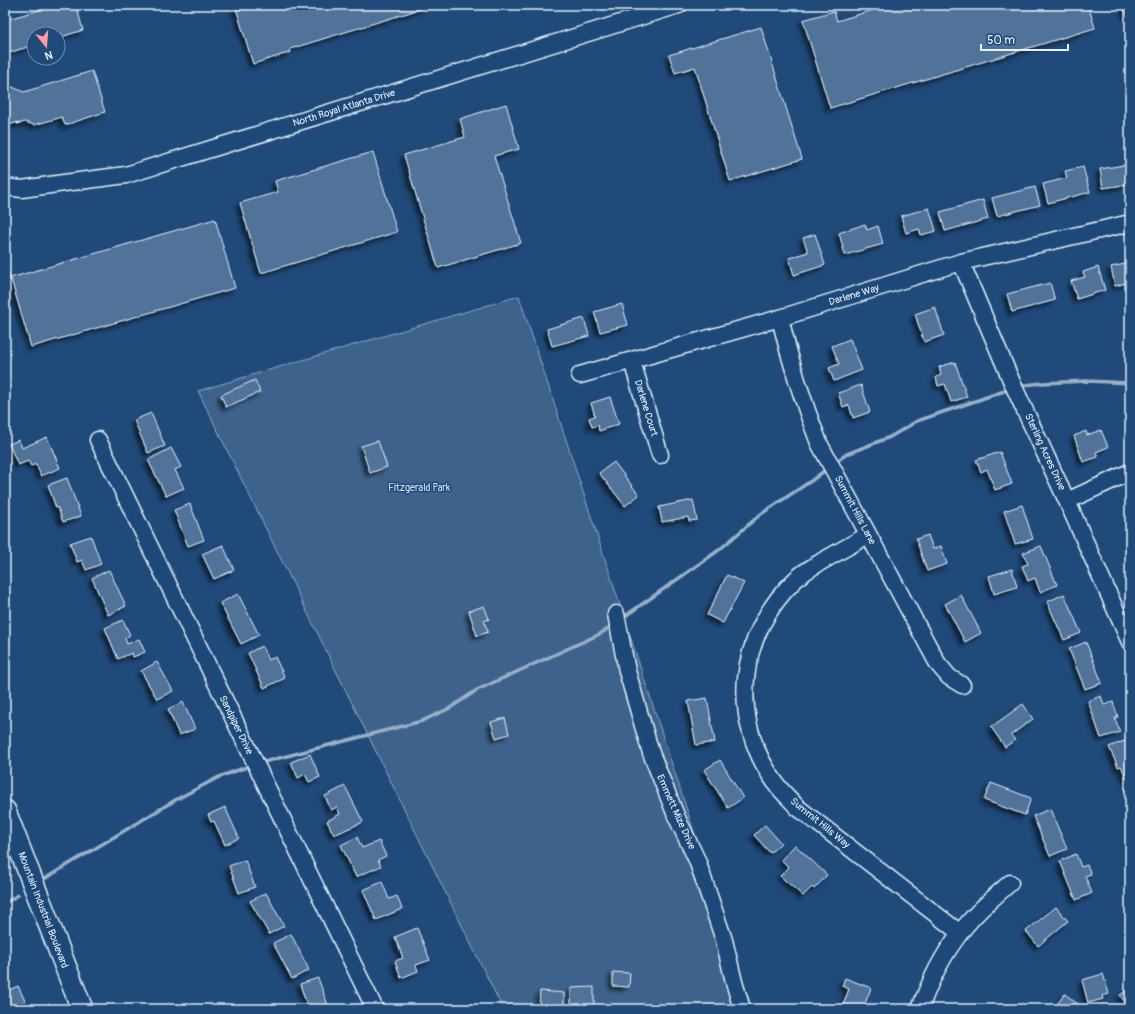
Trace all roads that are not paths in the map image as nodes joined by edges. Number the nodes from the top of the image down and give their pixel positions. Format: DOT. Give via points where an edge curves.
graph roads {
  1 [pos="679,5"];
  2 [pos="5,187"];
  3 [pos="1130,223"];
  4 [pos="961,262"];
  5 [pos="780,318"];
  6 [pos="632,361"];
  7 [pos="580,375"];
  8 [pos="98,440"];
  9 [pos="660,455"];
  10 [pos="1130,472"];
  11 [pos="1067,501"];
  12 [pos="868,535"];
  13 [pos="616,614"];
  14 [pos="1130,642"];
  15 [pos="962,685"];
  16 [pos="5,811"];
  17 [pos="1010,883"];
  18 [pos="960,933"];
  19 [pos="82,1009"];
  20 [pos="374,1009"];
  21 [pos="742,1009"];
  22 [pos="920,1009"];
  1 -- 2 [label="street, North Royal Atlanta Drive" via="126,175 22,189"];
  3 -- 4 [label="street, Darlene Way"];
  4 -- 5 [label="street, Darlene Way"];
  4 -- 11 [label="street, Sterling Acres Drive" via="1014,387"];
  5 -- 6 [label="street, Darlene Way"];
  5 -- 12 [label="street, Summit Hills Lane" via="789,356 819,443"];
  6 -- 7 [label="street, Darlene Way"];
  6 -- 9 [label="street, Darlene Court"];
  8 -- 20 [label="street, Sandpiper Drive"];
  10 -- 11 [label="street"];
  11 -- 14 [label="street, Sterling Acres Drive"];
  12 -- 15 [label="street, Summit Hills Lane" via="938,664"];
  12 -- 18 [label="street, Summit Hills Way" via="796,578 763,620 747,666 747,718 753,741 764,764 777,786 797,807"];
  13 -- 21 [label="street, Emmett Mize Drive" via="626,671 651,753 699,866 724,940"];
  16 -- 19 [label="main road, Mountain Industrial Boulevard"];
  17 -- 18 [label="street"];
  18 -- 22 [label="street" via="941,964"];
}
